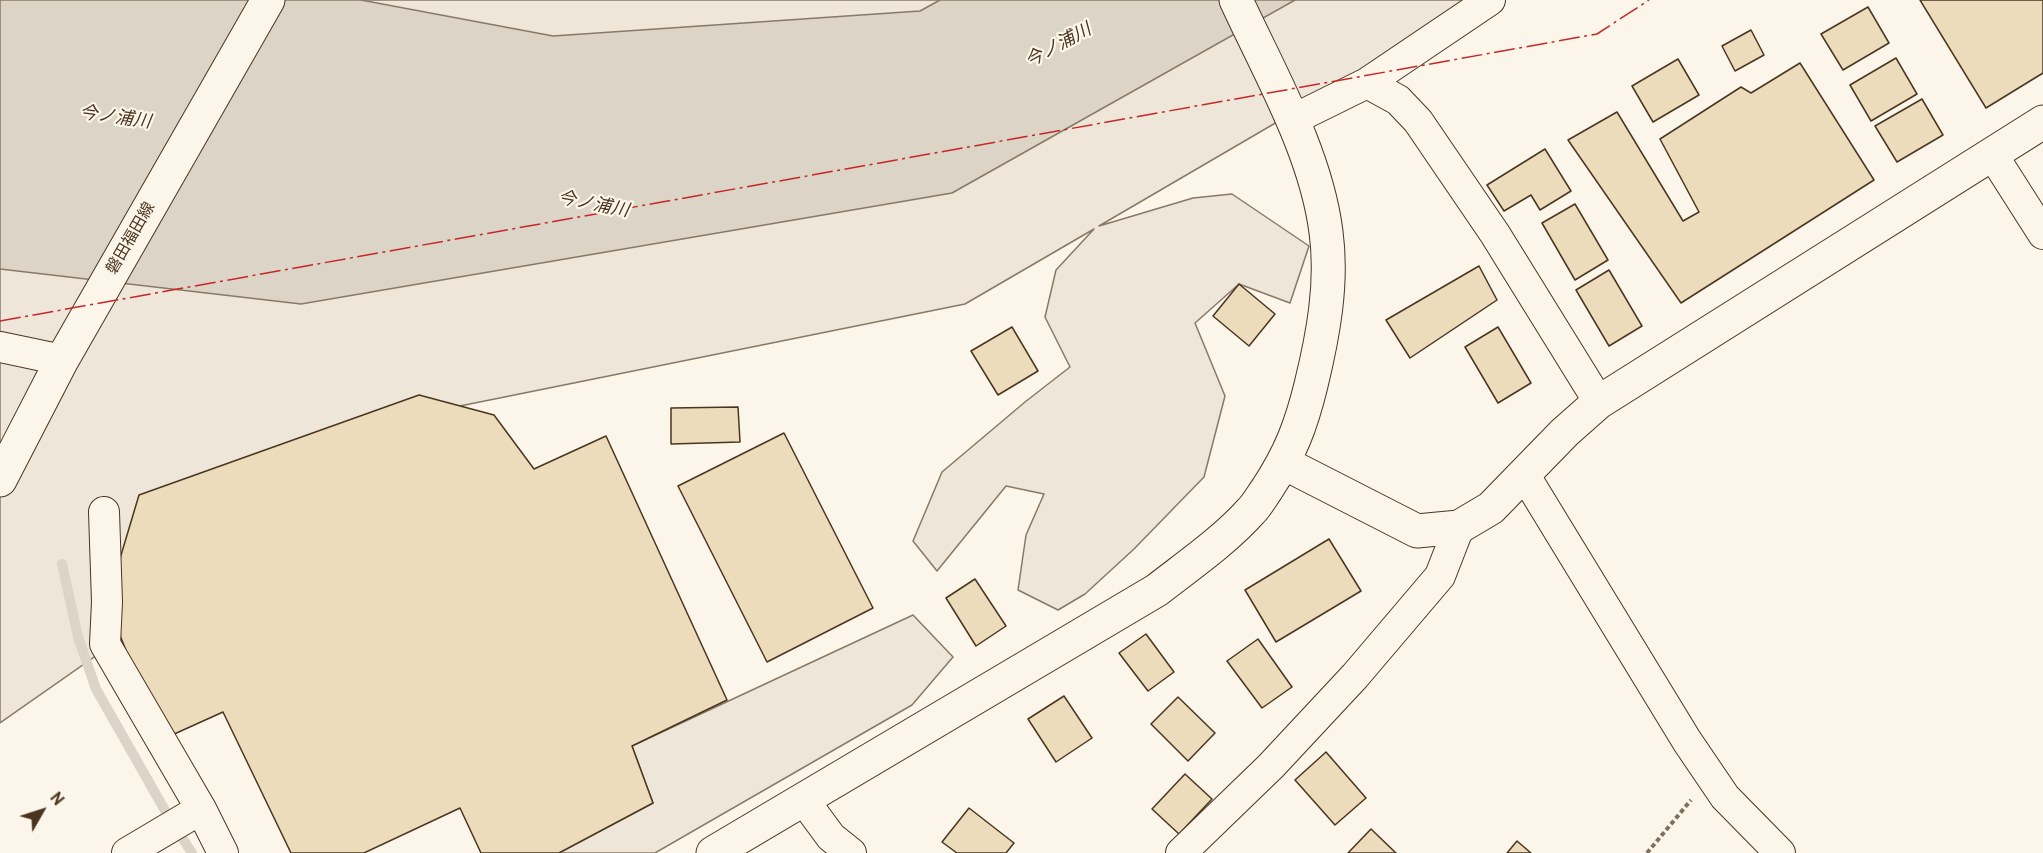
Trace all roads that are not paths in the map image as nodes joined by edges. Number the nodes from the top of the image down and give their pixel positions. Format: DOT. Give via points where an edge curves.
graph roads {
  1 [pos="268,0"];
  2 [pos="1236,0"];
  3 [pos="1490,0"];
  4 [pos="1367,83"];
  5 [pos="1292,120"];
  6 [pos="2043,122"];
  7 [pos="1992,154"];
  8 [pos="2043,234"];
  9 [pos="0,347"];
  10 [pos="62,360"];
  11 [pos="1599,402"];
  12 [pos="1284,463"];
  13 [pos="1524,474"];
  14 [pos="0,480"];
  15 [pos="104,513"];
  16 [pos="1459,527"];
  17 [pos="803,800"];
  18 [pos="201,809"];
  19 [pos="127,853"];
  20 [pos="223,853"];
  21 [pos="713,853"];
  22 [pos="850,853"];
  23 [pos="1181,853"];
  24 [pos="1780,853"];
  1 -- 10 [label="street, 磐田福田線"];
  2 -- 5 [label="street"];
  3 -- 4 [label="street"];
  4 -- 5 [label="street"];
  4 -- 11 [label="street" via="1398,100 1418,121 1495,234"];
  5 -- 12 [label="street" via="1313,175 1326,232 1327,301 1302,420"];
  6 -- 7 [label="street"];
  7 -- 8 [label="street"];
  7 -- 11 [label="street"];
  9 -- 10 [label="street"];
  10 -- 14 [label="street, 磐田福田線"];
  11 -- 13 [label="street"];
  12 -- 16 [label="street" via="1417,531"];
  12 -- 17 [label="street" via="1252,510 1220,541 1157,590"];
  13 -- 16 [label="street" via="1491,508"];
  13 -- 24 [label="street" via="1687,741 1725,797"];
  15 -- 18 [label="street" via="105,644"];
  16 -- 23 [label="street" via="1440,576 1425,594 1271,766"];
  17 -- 21 [label="street"];
  17 -- 22 [label="street" via="831,837"];
  18 -- 19 [label="street"];
  18 -- 20 [label="street"];
}
